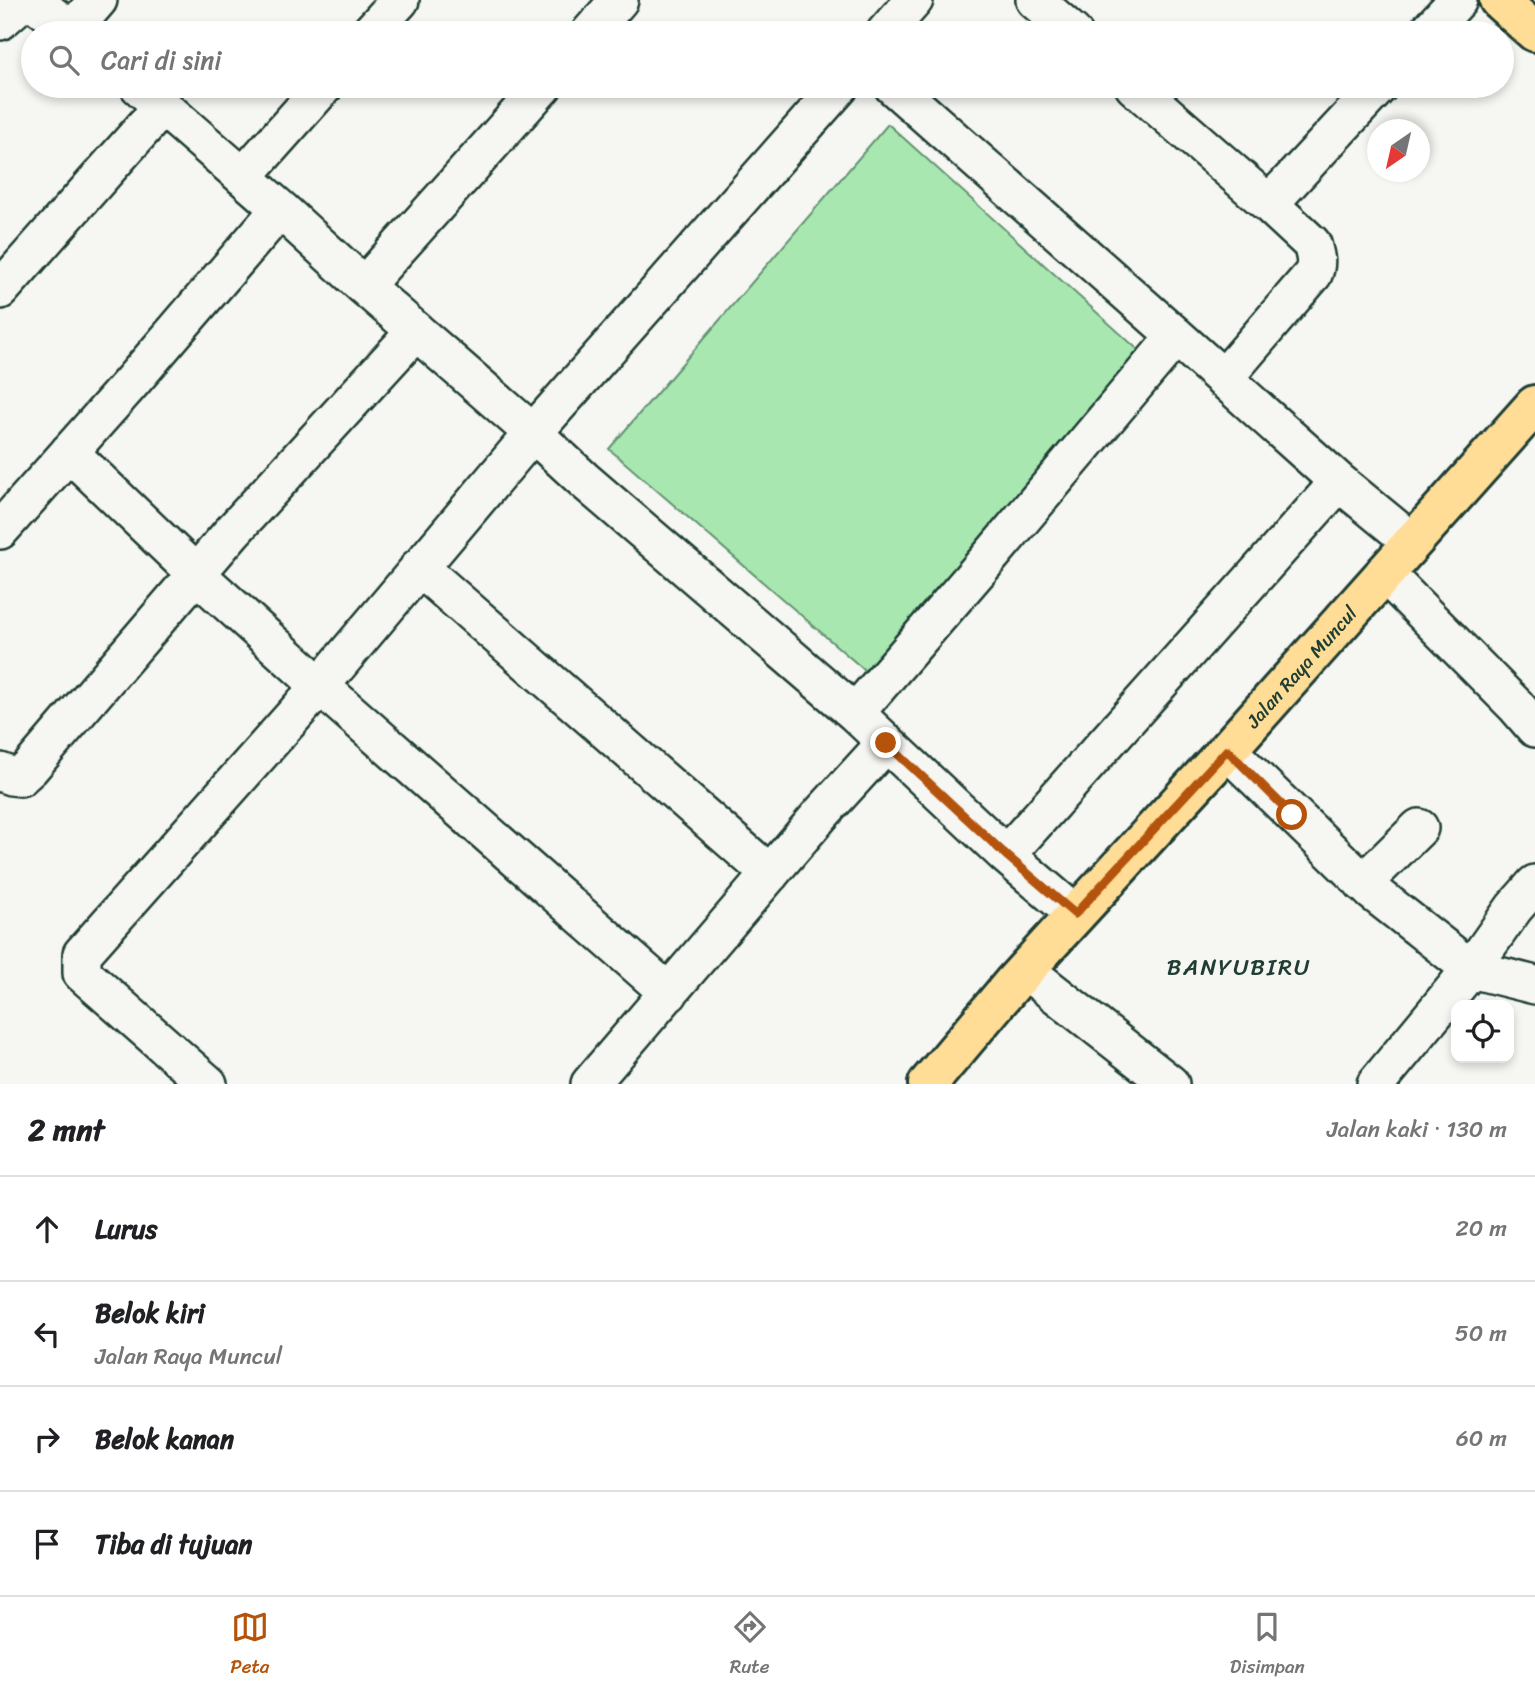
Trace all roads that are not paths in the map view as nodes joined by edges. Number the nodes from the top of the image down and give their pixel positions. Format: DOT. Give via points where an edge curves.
graph roads {
  1 [pos="99,0"];
  2 [pos="400,0"];
  3 [pos="619,0"];
  4 [pos="914,0"];
  5 [pos="1035,0"];
  6 [pos="1458,0"];
  7 [pos="1499,0"];
  8 [pos="29,1"];
  9 [pos="0,21"];
  10 [pos="58,21"];
  11 [pos="83,21"];
  12 [pos="381,21"];
  13 [pos="601,21"];
  14 [pos="896,21"];
  15 [pos="1059,21"];
  16 [pos="1438,21"];
  17 [pos="1535,32"];
  18 [pos="149,98"];
  19 [pos="153,98"];
  20 [pos="313,98"];
  21 [pos="532,98"];
  22 [pos="829,98"];
  23 [pos="907,98"];
  24 [pos="1148,98"];
  25 [pos="1368,98"];
  26 [pos="243,177"];
  27 [pos="1269,204"];
  28 [pos="280,209"];
  29 [pos="364,286"];
  30 [pos="0,290"];
  31 [pos="416,331"];
  32 [pos="1176,336"];
  33 [pos="1223,379"];
  34 [pos="1532,413"];
  35 [pos="533,433"];
  36 [pos="69,452"];
  37 [pos="1339,482"];
  38 [pos="0,530"];
  39 [pos="1412,542"];
  40 [pos="419,567"];
  41 [pos="1384,573"];
  42 [pos="196,574"];
  43 [pos="320,686"];
  44 [pos="855,713"];
  45 [pos="1535,728"];
  46 [pos="886,743"];
  47 [pos="1227,750"];
  48 [pos="0,772"];
  49 [pos="1419,828"];
  50 [pos="1006,855"];
  51 [pos="770,874"];
  52 [pos="1363,883"];
  53 [pos="1535,884"];
  54 [pos="1075,914"];
  55 [pos="1471,970"];
  56 [pos="1026,971"];
  57 [pos="1535,985"];
  58 [pos="669,993"];
  59 [pos="208,1084"];
  60 [pos="590,1084"];
  61 [pos="928,1084"];
  62 [pos="1170,1084"];
  63 [pos="1377,1084"];
  1 -- 11 [label="street"];
  2 -- 12 [label="street"];
  3 -- 13 [label="street"];
  4 -- 14 [label="street"];
  5 -- 15 [label="street"];
  6 -- 16 [label="street"];
  7 -- 17 [label="main road"];
  8 -- 9 [label="street"];
  8 -- 10 [label="street"];
  18 -- 30 [label="street"];
  19 -- 26 [label="street"];
  20 -- 26 [label="street"];
  21 -- 29 [label="street"];
  22 -- 35 [label="street"];
  23 -- 32 [label="street"];
  24 -- 27 [label="street"];
  25 -- 27 [label="street"];
  26 -- 28 [label="street"];
  27 -- 33 [label="street" via="1311,244 1316,268"];
  28 -- 29 [label="street"];
  28 -- 36 [label="street"];
  29 -- 31 [label="street"];
  31 -- 35 [label="street"];
  31 -- 42 [label="street"];
  32 -- 33 [label="street"];
  32 -- 44 [label="street"];
  33 -- 37 [label="street"];
  34 -- 39 [label="main road, Jalan Raya Muncul"];
  35 -- 40 [label="street"];
  35 -- 44 [label="street"];
  36 -- 38 [label="street"];
  36 -- 42 [label="street"];
  37 -- 39 [label="street"];
  37 -- 50 [label="street"];
  39 -- 41 [label="main road, Jalan Raya Muncul"];
  40 -- 43 [label="street"];
  40 -- 51 [label="street"];
  41 -- 45 [label="street"];
  41 -- 47 [label="main road, Jalan Raya Muncul"];
  42 -- 43 [label="street"];
  42 -- 48 [label="street" via="30,768 20,777"];
  43 -- 58 [label="street"];
  43 -- 59 [label="street" via="82,954 82,973"];
  44 -- 46 [label="street"];
  46 -- 50 [label="street"];
  46 -- 51 [label="street"];
  47 -- 52 [label="street"];
  47 -- 54 [label="main road, Jalan Raya Muncul"];
  49 -- 52 [label="street"];
  50 -- 54 [label="street"];
  51 -- 58 [label="street"];
  52 -- 55 [label="street"];
  53 -- 55 [label="street"];
  54 -- 56 [label="main road, Jalan Raya Muncul"];
  55 -- 57 [label="street"];
  55 -- 63 [label="street"];
  56 -- 61 [label="main road, Jalan Raya Muncul"];
  56 -- 62 [label="street"];
  58 -- 60 [label="street"];
}
